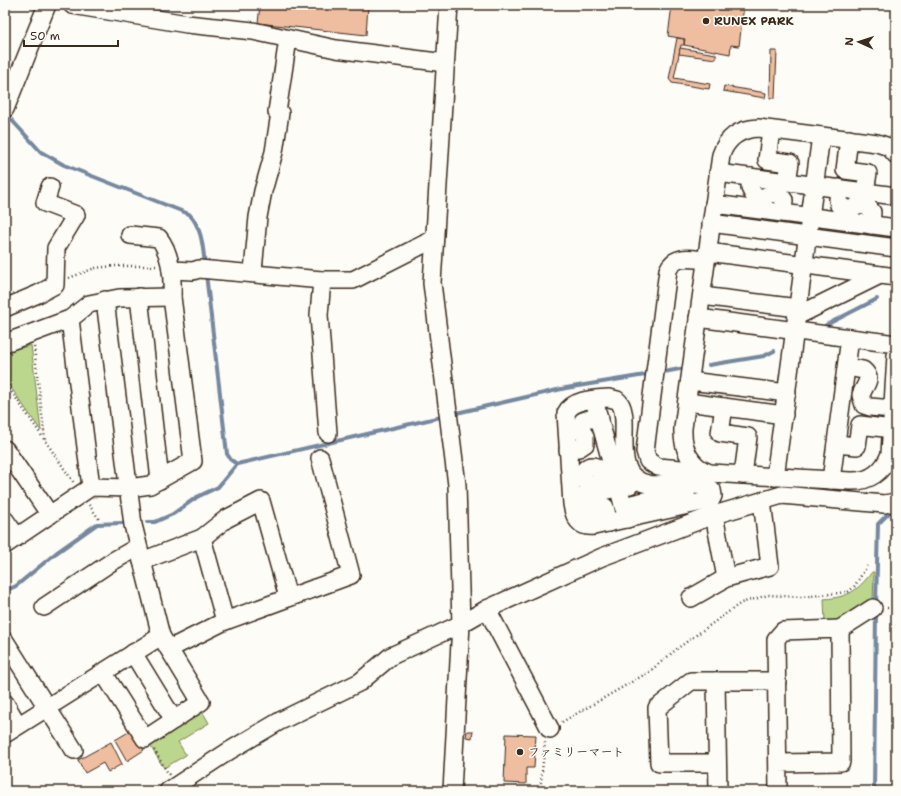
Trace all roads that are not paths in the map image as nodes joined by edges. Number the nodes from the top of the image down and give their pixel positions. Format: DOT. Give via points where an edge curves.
graph roads {
  1 [pos="47,5"];
  2 [pos="72,5"];
  3 [pos="449,5"];
  4 [pos="288,39"];
  5 [pos="445,63"];
  6 [pos="5,108"];
  7 [pos="772,130"];
  8 [pos="821,136"];
  9 [pos="849,139"];
  10 [pos="896,155"];
  11 [pos="718,173"];
  12 [pos="751,177"];
  13 [pos="787,182"];
  14 [pos="815,185"];
  15 [pos="50,187"];
  16 [pos="840,188"];
  17 [pos="865,192"];
  18 [pos="896,196"];
  19 [pos="714,204"];
  20 [pos="783,213"];
  21 [pos="810,217"];
  22 [pos="711,223"];
  23 [pos="871,225"];
  24 [pos="896,228"];
  25 [pos="130,235"];
  26 [pos="808,236"];
  27 [pos="434,239"];
  28 [pos="896,248"];
  29 [pos="707,256"];
  30 [pos="804,264"];
  31 [pos="171,270"];
  32 [pos="250,273"];
  33 [pos="888,276"];
  34 [pos="322,280"];
  35 [pos="702,296"];
  36 [pos="139,297"];
  37 [pos="172,297"];
  38 [pos="105,300"];
  39 [pos="765,304"];
  40 [pos="5,308"];
  41 [pos="698,318"];
  42 [pos="797,318"];
  43 [pos="70,319"];
  44 [pos="762,326"];
  45 [pos="850,338"];
  46 [pos="5,343"];
  47 [pos="896,344"];
  48 [pos="896,355"];
  49 [pos="847,367"];
  50 [pos="690,381"];
  51 [pos="787,394"];
  52 [pos="592,400"];
  53 [pos="687,402"];
  54 [pos="724,407"];
  55 [pos="893,409"];
  56 [pos="784,415"];
  57 [pos="600,419"];
  58 [pos="892,429"];
  59 [pos="328,432"];
  60 [pos="836,444"];
  61 [pos="5,449"];
  62 [pos="320,458"];
  63 [pos="576,461"];
  64 [pos="743,475"];
  65 [pos="775,477"];
  66 [pos="707,479"];
  67 [pos="160,480"];
  68 [pos="831,480"];
  69 [pos="643,482"];
  70 [pos="129,488"];
  71 [pos="618,488"];
  72 [pos="86,490"];
  73 [pos="577,497"];
  74 [pos="762,501"];
  75 [pos="896,502"];
  76 [pos="625,512"];
  77 [pos="50,515"];
  78 [pos="714,515"];
  79 [pos="5,520"];
  80 [pos="202,538"];
  81 [pos="11,541"];
  82 [pos="140,554"];
  83 [pos="726,578"];
  84 [pos="288,597"];
  85 [pos="691,598"];
  86 [pos="44,607"];
  87 [pos="873,608"];
  88 [pos="487,609"];
  89 [pos="225,621"];
  90 [pos="461,624"];
  91 [pos="840,629"];
  92 [pos="5,641"];
  93 [pos="165,642"];
  94 [pos="133,653"];
  95 [pos="104,672"];
  96 [pos="716,681"];
  97 [pos="777,681"];
  98 [pos="5,703"];
  99 [pos="47,707"];
  100 [pos="174,720"];
  101 [pos="12,730"];
  102 [pos="550,730"];
  103 [pos="74,750"];
  104 [pos="717,763"];
  105 [pos="778,763"];
  106 [pos="172,789"];
  107 [pos="452,791"];
  108 [pos="718,791"];
  109 [pos="778,791"];
  1 -- 6 [label="street"];
  2 -- 4 [label="street" via="187,24 253,31"];
  3 -- 5 [label="street"];
  4 -- 5 [label="street" via="336,49"];
  4 -- 32 [label="street" via="281,76 277,112 280,113 274,152 263,191 253,271"];
  5 -- 27 [label="street"];
  7 -- 8 [label="street"];
  7 -- 11 [label="street" via="753,128 732,136 723,148"];
  7 -- 13 [label="street" via="767,160 790,163"];
  8 -- 9 [label="street"];
  8 -- 14 [label="street"];
  9 -- 10 [label="street" via="882,144"];
  9 -- 17 [label="street" via="845,170 868,173"];
  11 -- 12 [label="street"];
  11 -- 19 [label="street"];
  12 -- 13 [label="street"];
  12 -- 20 [label="street" via="752,194 761,198 772,193 780,195 784,200"];
  13 -- 14 [label="street"];
  14 -- 16 [label="street"];
  14 -- 21 [label="street"];
  15 -- 40 [label="street" via="44,203 76,215 56,248 55,285"];
  16 -- 17 [label="street"];
  16 -- 23 [label="street" via="839,205 849,210 859,205 867,206 872,212"];
  17 -- 18 [label="street"];
  19 -- 20 [label="street"];
  19 -- 22 [label="street"];
  20 -- 21 [label="street"];
  21 -- 23 [label="street"];
  21 -- 26 [label="street"];
  22 -- 26 [label="street"];
  22 -- 29 [label="street"];
  23 -- 24 [label="street"];
  25 -- 31 [label="street" via="159,238 166,247"];
  26 -- 28 [label="street"];
  26 -- 30 [label="street"];
  27 -- 34 [label="street" via="353,280"];
  27 -- 90 [label="street" via="432,289 457,485"];
  29 -- 30 [label="street"];
  29 -- 35 [label="street"];
  29 -- 66 [label="street" via="679,259 674,261 668,270 645,451 648,461 658,467"];
  30 -- 33 [label="street"];
  30 -- 42 [label="street"];
  31 -- 32 [label="street" via="206,269"];
  31 -- 37 [label="street"];
  32 -- 34 [label="street"];
  33 -- 42 [label="street"];
  34 -- 59 [label="street" via="319,315"];
  35 -- 39 [label="street"];
  35 -- 41 [label="street"];
  36 -- 37 [label="street"];
  36 -- 38 [label="street"];
  36 -- 67 [label="street"];
  37 -- 67 [label="street" via="193,460"];
  38 -- 43 [label="street" via="89,304"];
  38 -- 70 [label="street"];
  39 -- 42 [label="street"];
  39 -- 44 [label="street"];
  41 -- 44 [label="street"];
  41 -- 50 [label="street"];
  42 -- 44 [label="street"];
  42 -- 45 [label="street"];
  42 -- 51 [label="street"];
  43 -- 46 [label="street"];
  43 -- 72 [label="street"];
  45 -- 47 [label="street"];
  45 -- 49 [label="street"];
  48 -- 55 [label="street"];
  49 -- 55 [label="street" via="863,370 868,376 868,383 861,395 864,405"];
  49 -- 60 [label="street"];
  50 -- 51 [label="street"];
  50 -- 53 [label="street"];
  51 -- 56 [label="street"];
  52 -- 57 [label="street"];
  52 -- 63 [label="street" via="572,405 568,410 566,418"];
  52 -- 69 [label="street" via="608,398 620,402 623,412 625,460 632,473"];
  53 -- 54 [label="street"];
  53 -- 66 [label="street" via="684,443 690,458"];
  54 -- 56 [label="street"];
  54 -- 64 [label="street" via="720,433 748,437"];
  55 -- 58 [label="street"];
  56 -- 65 [label="street"];
  57 -- 63 [label="street" via="583,421 581,430 585,436 585,444 579,448"];
  57 -- 71 [label="street"];
  58 -- 60 [label="street" via="860,425 857,446"];
  58 -- 68 [label="street" via="890,454 880,471 863,480"];
  60 -- 68 [label="street"];
  61 -- 77 [label="street"];
  62 -- 84 [label="street" via="351,575"];
  63 -- 73 [label="street"];
  64 -- 65 [label="street"];
  64 -- 66 [label="street"];
  65 -- 68 [label="street"];
  66 -- 69 [label="street" via="653,485"];
  66 -- 76 [label="street" via="713,496 708,502"];
  67 -- 70 [label="street" via="150,485"];
  69 -- 71 [label="street"];
  70 -- 72 [label="street"];
  70 -- 82 [label="street" via="133,525"];
  71 -- 73 [label="street"];
  71 -- 76 [label="street"];
  72 -- 77 [label="street"];
  73 -- 76 [label="street" via="574,514 582,525 589,527 609,523"];
  74 -- 75 [label="street" via="782,496 884,504"];
  74 -- 78 [label="street"];
  74 -- 83 [label="street" via="770,566"];
  77 -- 81 [label="street"];
  78 -- 83 [label="street"];
  78 -- 88 [label="street" via="602,557"];
  79 -- 81 [label="street"];
  80 -- 82 [label="street"];
  80 -- 84 [label="street" via="226,519 261,501"];
  80 -- 89 [label="street"];
  82 -- 86 [label="street" via="113,561"];
  82 -- 93 [label="street"];
  83 -- 85 [label="street"];
  84 -- 89 [label="street"];
  87 -- 91 [label="street"];
  88 -- 90 [label="street"];
  88 -- 102 [label="street"];
  89 -- 93 [label="street"];
  90 -- 106 [label="street" via="391,656 360,682 280,721"];
  90 -- 107 [label="street"];
  91 -- 97 [label="street" via="783,631 776,639"];
  91 -- 105 [label="street" via="842,762"];
  92 -- 99 [label="street"];
  93 -- 94 [label="street"];
  93 -- 100 [label="street" via="201,702"];
  94 -- 95 [label="street"];
  94 -- 100 [label="street"];
  95 -- 99 [label="street"];
  95 -- 100 [label="street" via="145,739"];
  96 -- 97 [label="street"];
  96 -- 104 [label="street"];
  96 -- 104 [label="street" via="691,681 657,708 659,762"];
  97 -- 105 [label="street"];
  98 -- 101 [label="street"];
  99 -- 101 [label="street"];
  99 -- 103 [label="street"];
  104 -- 108 [label="street"];
  105 -- 109 [label="street"];
}
